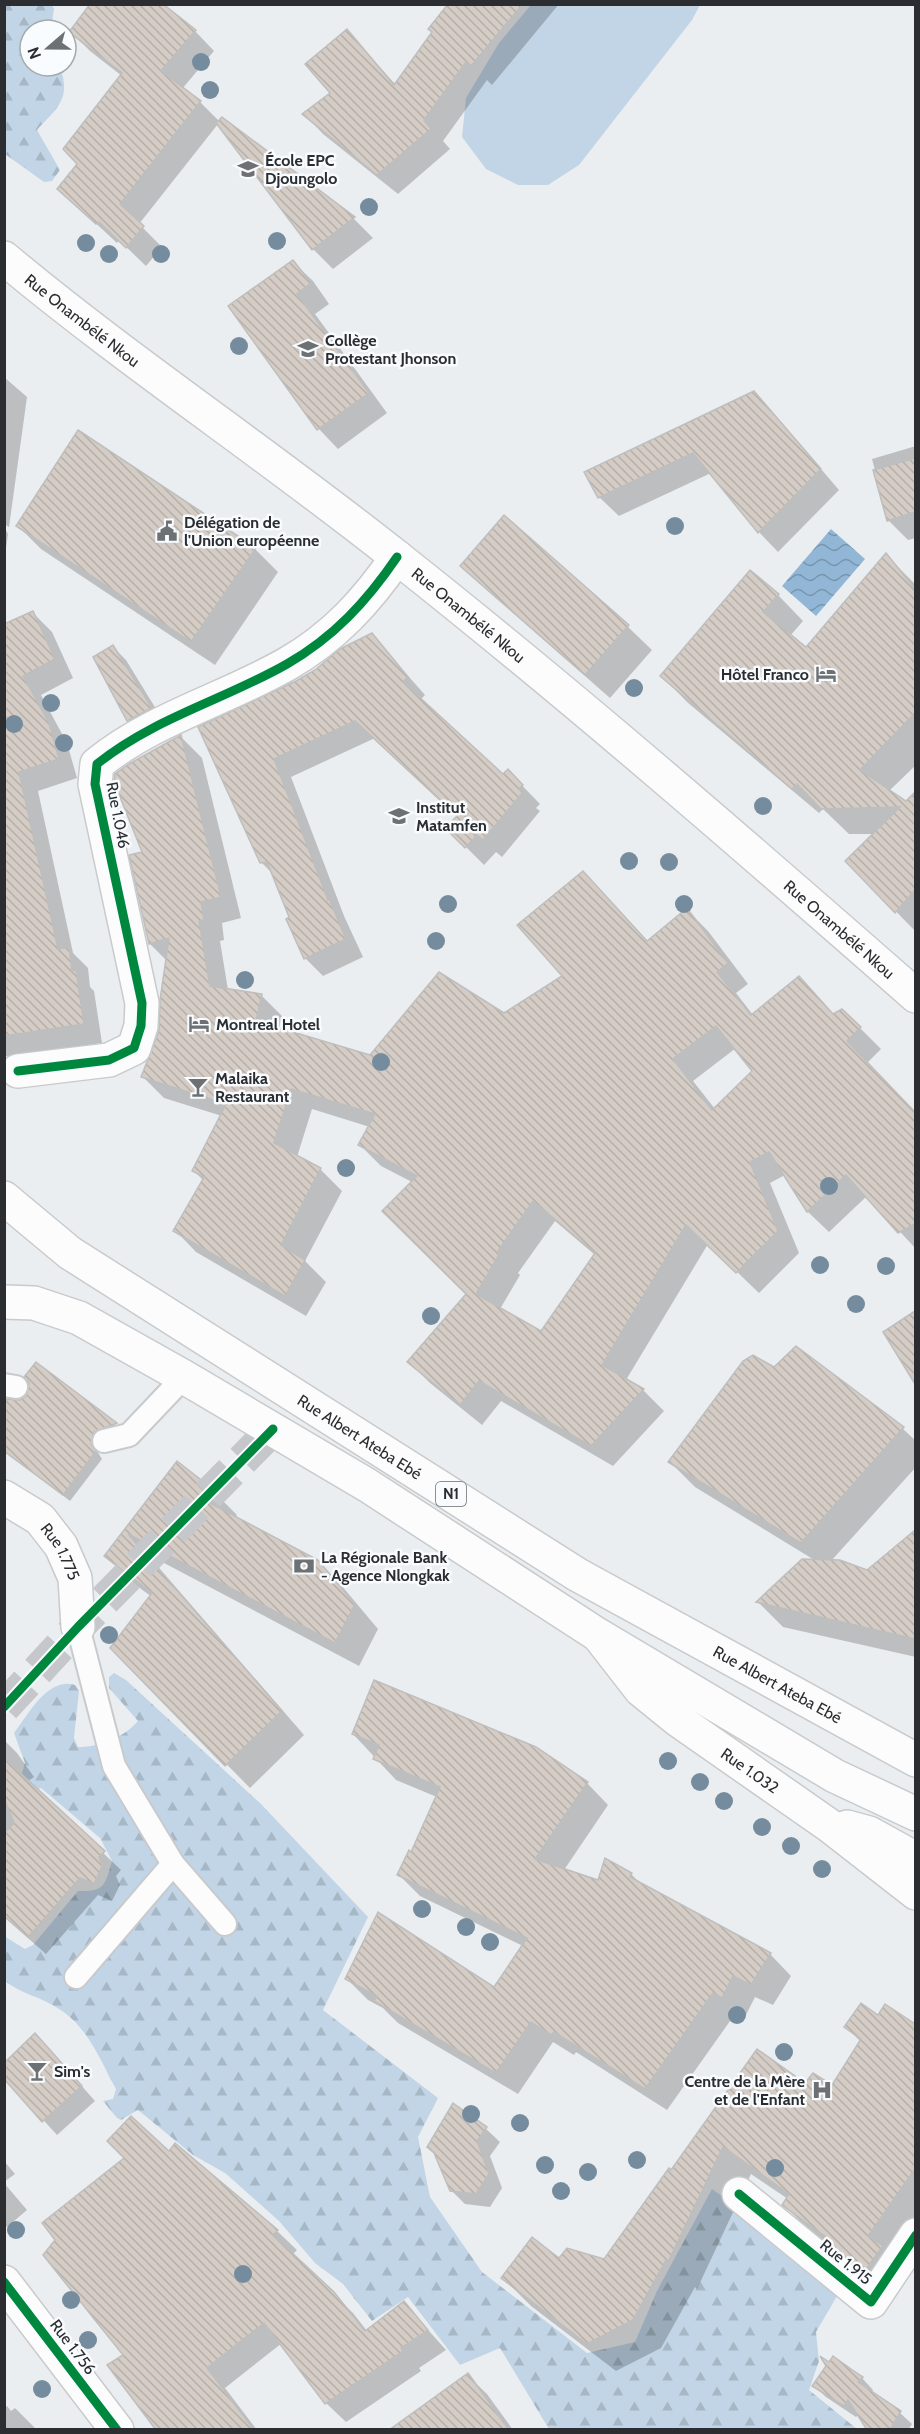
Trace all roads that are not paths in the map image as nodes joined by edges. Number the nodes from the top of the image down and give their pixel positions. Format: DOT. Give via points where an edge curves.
graph roads {
  1 [pos="4,258"];
  2 [pos="398,557"];
  3 [pos="915,996"];
  4 [pos="18,1071"];
  5 [pos="4,1198"];
  6 [pos="4,1302"];
  7 [pos="184,1377"];
  8 [pos="104,1441"];
  9 [pos="4,1497"];
  10 [pos="78,1627"];
  11 [pos="598,1635"];
  12 [pos="909,1749"];
  13 [pos="915,1814"];
  14 [pos="830,1826"];
  15 [pos="915,1859"];
  16 [pos="173,1863"];
  17 [pos="915,1893"];
  18 [pos="225,1924"];
  19 [pos="76,1977"];
  20 [pos="739,2194"];
  21 [pos="915,2235"];
  22 [pos="4,2282"];
  23 [pos="117,2430"];
  1 -- 2 [label="main road, Rue Onambélé Nkou" via="78,318"];
  2 -- 3 [label="main road, Rue Onambélé Nkou" via="643,759"];
  2 -- 4 [label="main road, Rue 1.046" via="365,601 329,635 287,664 122,744 97,764 95,784 142,1003 141,1026 134,1048 109,1060"];
  5 -- 12 [label="main road, Rue Albert Ateba Ebé / N1" via="70,1253 578,1575"];
  6 -- 7 [label="main road, N1" via="34,1303 79,1318"];
  7 -- 8 [label="lane" via="129,1435"];
  7 -- 11 [label="main road, N1" via="367,1485"];
  9 -- 10 [label="main road, Rue 1.775" via="39,1519 61,1546 75,1578"];
  10 -- 16 [label="lane" via="114,1766"];
  11 -- 13 [label="main road, N1" via="835,1776"];
  11 -- 14 [label="main road, Rue 1.032" via="641,1690"];
  14 -- 15 [label="main road" via="869,1833"];
  14 -- 17 [label="main road, Rue 1.032"];
  16 -- 18 [label="lane"];
  16 -- 19 [label="lane"];
  20 -- 21 [label="main road, Rue 1.915" via="871,2302"];
  22 -- 23 [label="main road, Rue 1.756"];
}
